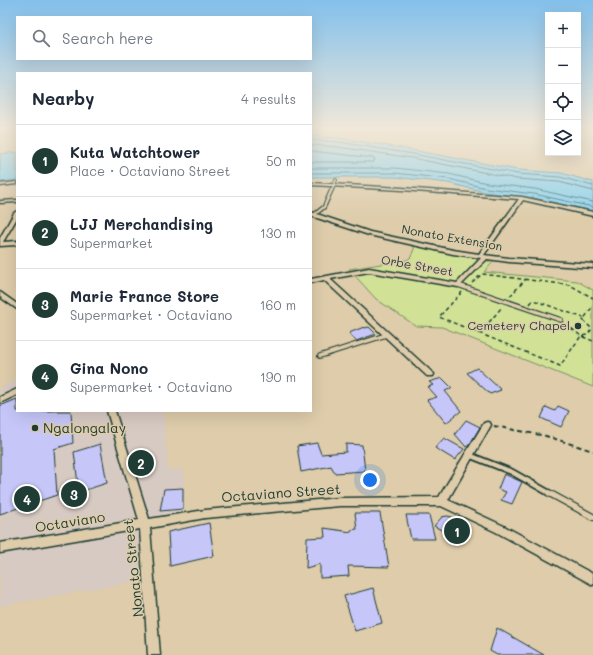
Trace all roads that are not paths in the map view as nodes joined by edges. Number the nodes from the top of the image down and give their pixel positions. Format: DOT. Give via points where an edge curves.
graph roads {
  1 [pos="336,180"];
  2 [pos="16,183"];
  3 [pos="0,184"];
  4 [pos="312,184"];
  5 [pos="333,185"];
  6 [pos="522,198"];
  7 [pos="16,201"];
  8 [pos="0,202"];
  9 [pos="593,214"];
  10 [pos="16,215"];
  11 [pos="312,215"];
  12 [pos="16,243"];
  13 [pos="0,244"];
  14 [pos="482,257"];
  15 [pos="593,266"];
  16 [pos="325,278"];
  17 [pos="312,281"];
  18 [pos="458,285"];
  19 [pos="0,294"];
  20 [pos="16,304"];
  21 [pos="561,320"];
  22 [pos="386,335"];
  23 [pos="320,356"];
  24 [pos="430,374"];
  25 [pos="16,392"];
  26 [pos="0,400"];
  27 [pos="111,412"];
  28 [pos="487,425"];
  29 [pos="469,455"];
  30 [pos="442,502"];
  31 [pos="593,517"];
  32 [pos="145,524"];
  33 [pos="0,548"];
  34 [pos="593,580"];
  35 [pos="154,655"];
  1 -- 5 [label="lane"];
  2 -- 3 [label="street"];
  4 -- 5 [label="street"];
  5 -- 6 [label="street"];
  5 -- 11 [label="lane" via="324,207"];
  6 -- 9 [label="street"];
  6 -- 14 [label="street, Orbe Street"];
  7 -- 8 [label="street"];
  10 -- 13 [label="street"];
  11 -- 14 [label="street, Nonato Extension" via="384,237"];
  12 -- 13 [label="street"];
  14 -- 15 [label="street, Nonato Extension"];
  14 -- 18 [label="street, Orbe Street"];
  16 -- 17 [label="street, Orbe Street"];
  16 -- 18 [label="street, Orbe Street" via="369,270"];
  16 -- 22 [label="street"];
  18 -- 21 [label="lane"];
  19 -- 20 [label="street"];
  22 -- 23 [label="lane"];
  22 -- 24 [label="street"];
  25 -- 26 [label="street"];
  27 -- 32 [label="street, Nonato Street"];
  28 -- 29 [label="street"];
  29 -- 30 [label="street"];
  29 -- 31 [label="lane" via="512,472"];
  30 -- 32 [label="street, Octaviano Street" via="340,502 206,514"];
  30 -- 34 [label="street, Octaviano Street" via="500,529"];
  32 -- 33 [label="street, Octaviano"];
  32 -- 35 [label="street, Nonato Street"];
}
